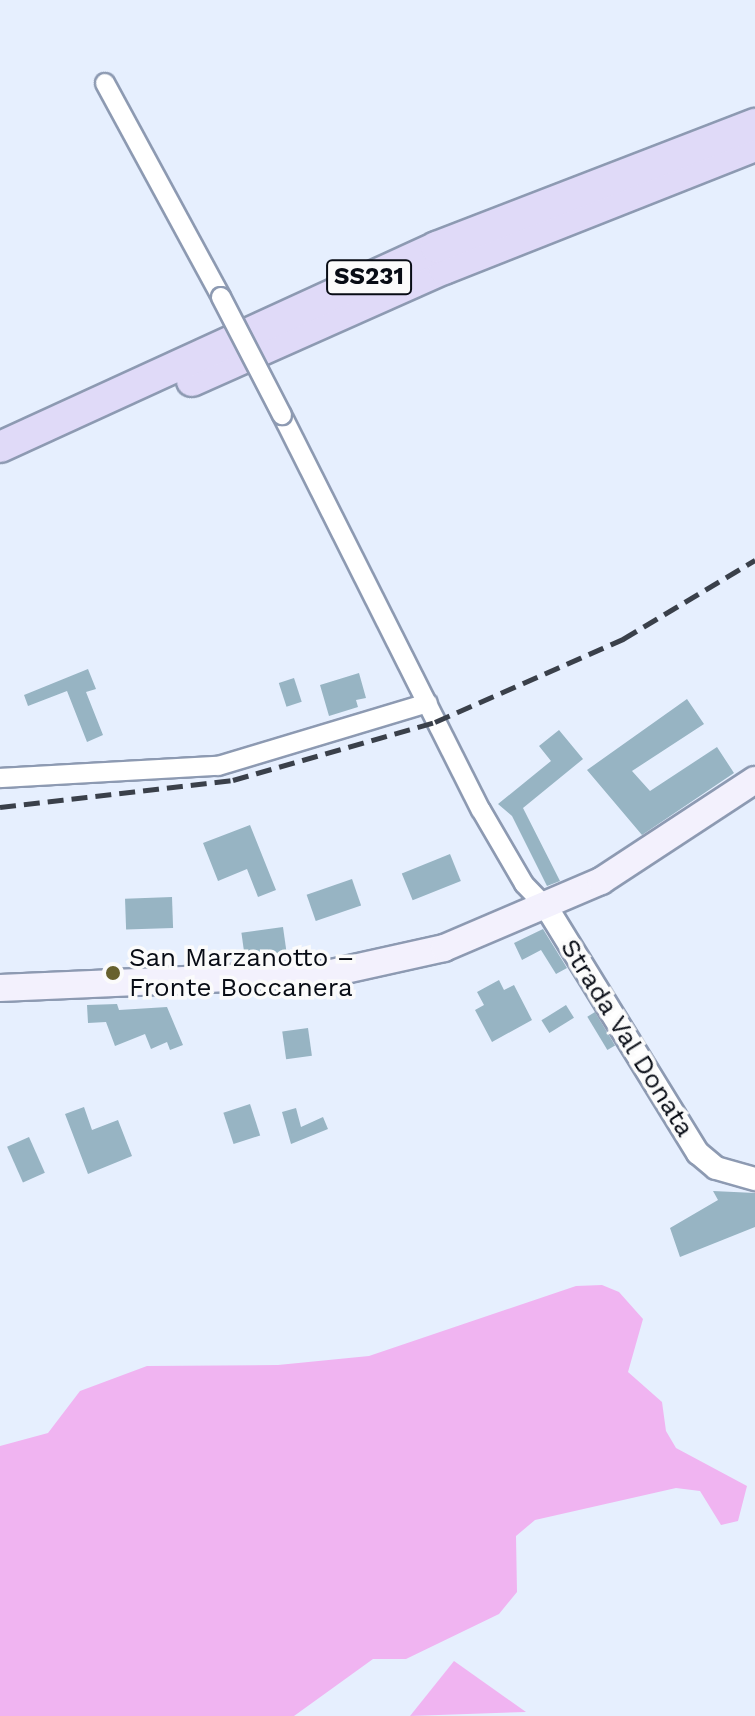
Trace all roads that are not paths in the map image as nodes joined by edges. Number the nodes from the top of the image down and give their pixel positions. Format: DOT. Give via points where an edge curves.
graph roads {
  1 [pos="105,83"];
  2 [pos="755,124"];
  3 [pos="755,146"];
  4 [pos="0,447"];
  5 [pos="0,469"];
  6 [pos="428,703"];
  7 [pos="0,778"];
  8 [pos="755,780"];
  9 [pos="547,908"];
  10 [pos="0,988"];
  11 [pos="755,1179"];
  1 -- 6 [label="street, bridge" via="221,297"];
  2 -- 4 [label="highway, SS231" via="436,247"];
  3 -- 5 [label="highway, SS231" via="444,269"];
  6 -- 7 [label="street" via="218,766"];
  6 -- 9 [label="street" via="481,810 524,884"];
  8 -- 9 [label="main road"];
  9 -- 10 [label="main road" via="444,948 327,974"];
  9 -- 11 [label="street, Strada Val Donata" via="698,1153 716,1168"];
}
